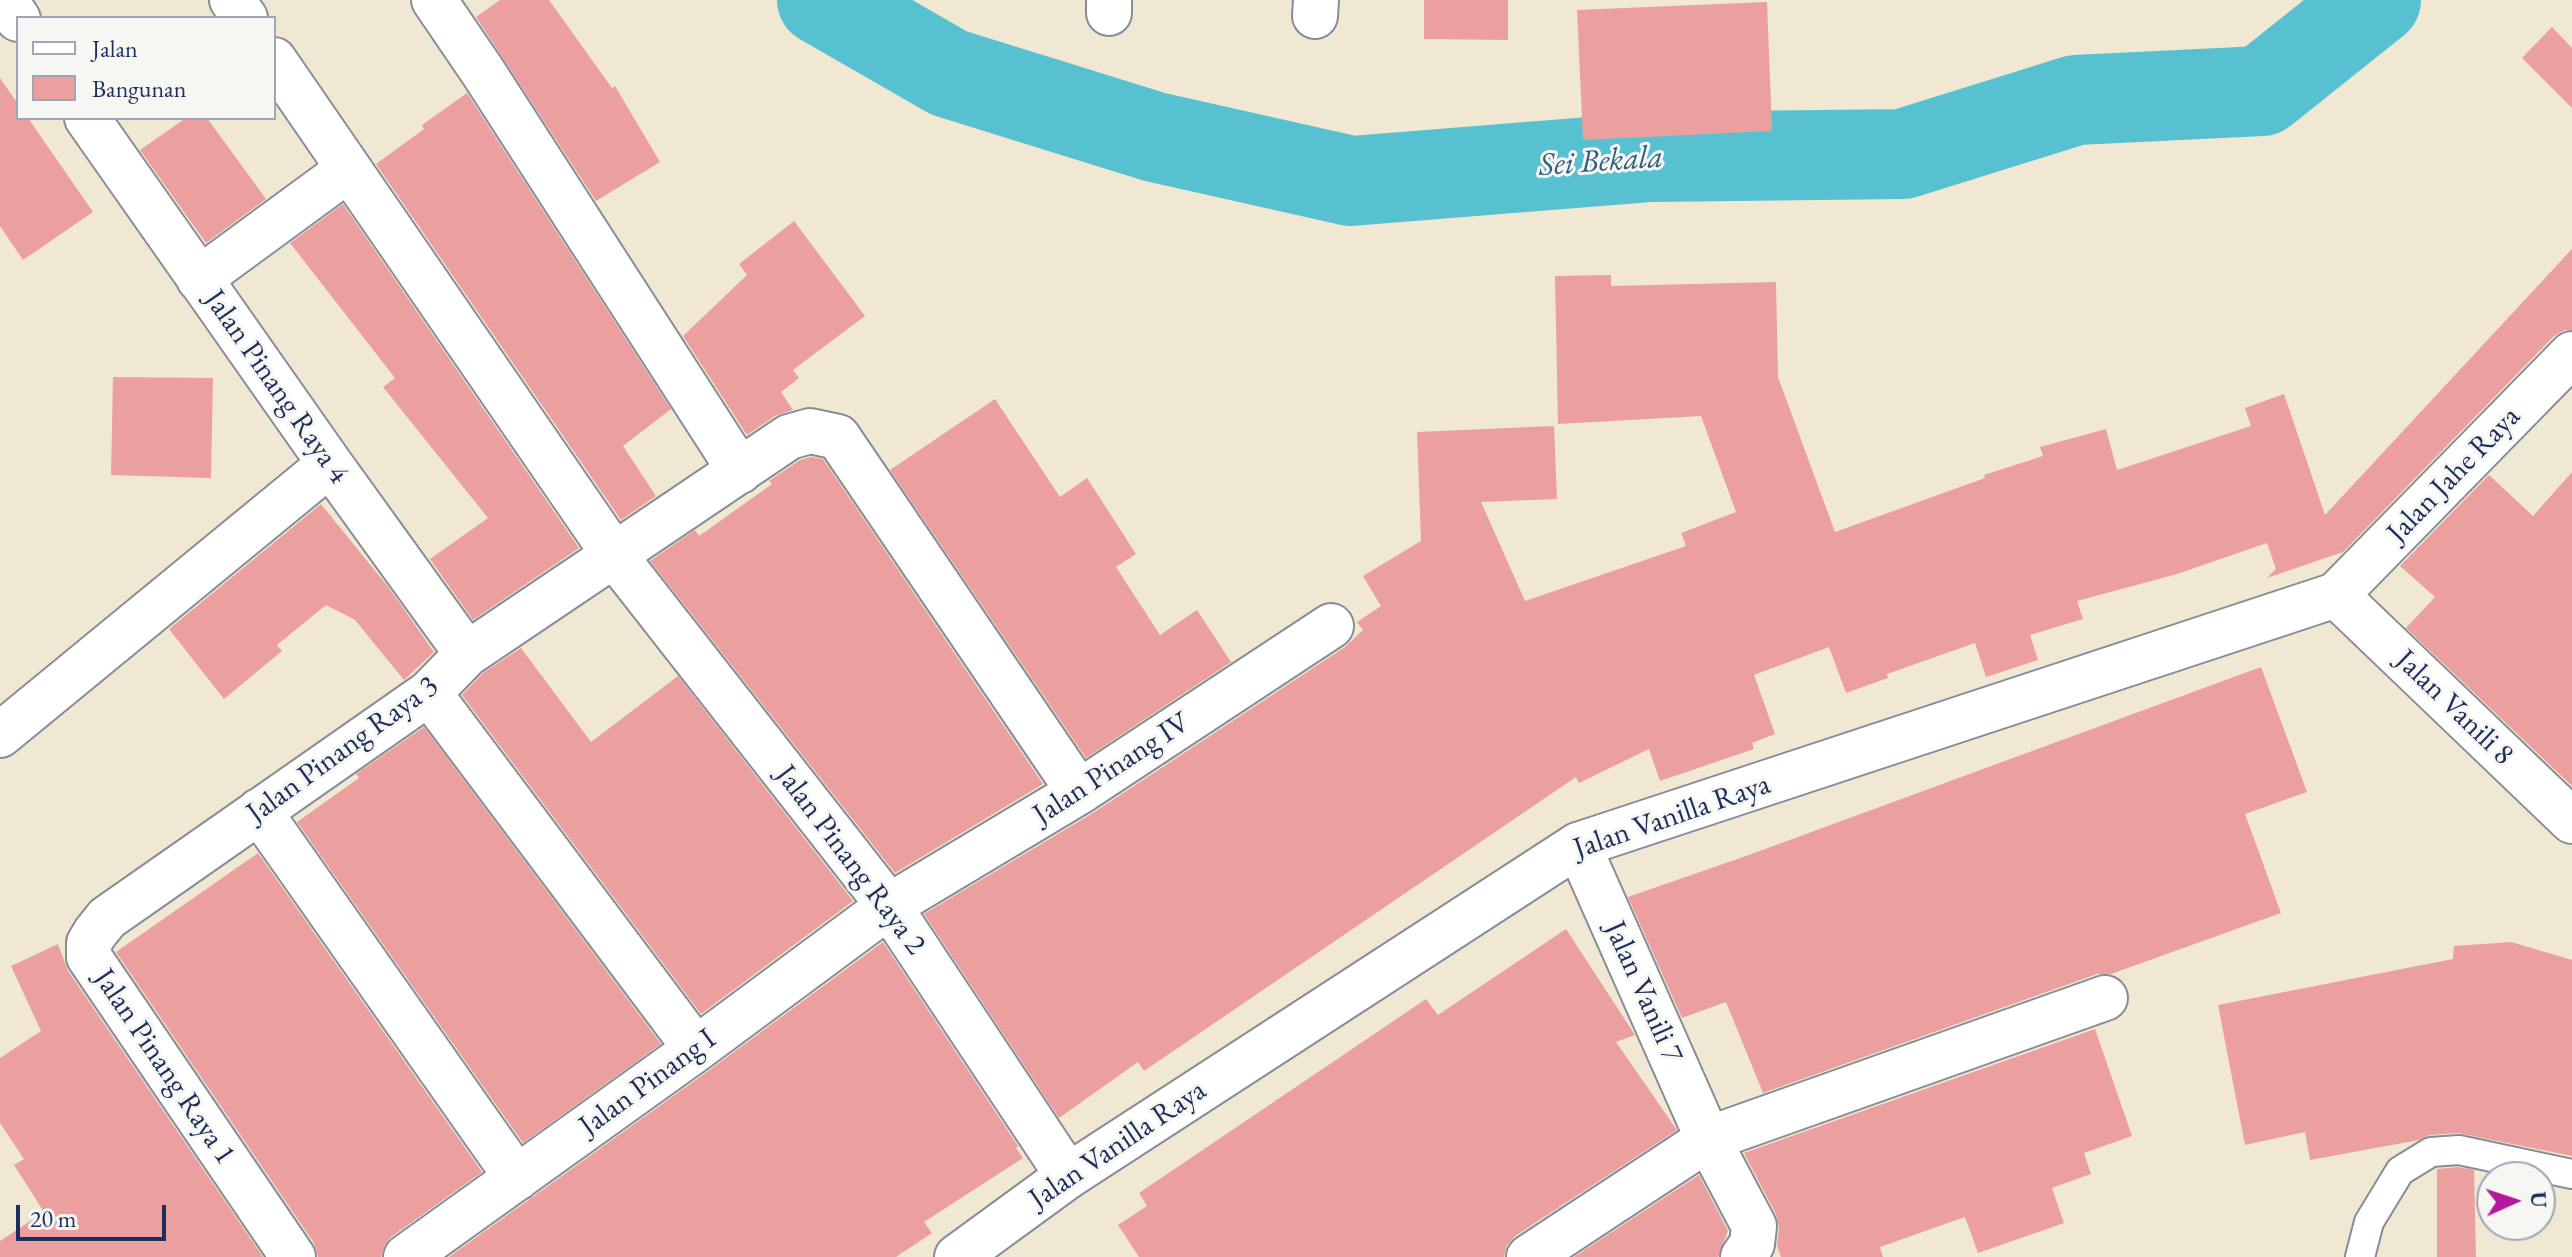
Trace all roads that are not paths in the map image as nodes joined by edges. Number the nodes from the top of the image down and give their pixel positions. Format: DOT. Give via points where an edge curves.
graph roads {
  1 [pos="434,0"];
  2 [pos="276,63"];
  3 [pos="88,120"];
  4 [pos="349,169"];
  5 [pos="199,279"];
  6 [pos="2572,354"];
  7 [pos="330,464"];
  8 [pos="740,471"];
  9 [pos="615,556"];
  10 [pos="2336,595"];
  11 [pos="1331,626"];
  12 [pos="467,654"];
  13 [pos="429,693"];
  14 [pos="0,735"];
  15 [pos="1079,792"];
  16 [pos="259,811"];
  17 [pos="2572,821"];
  18 [pos="1578,845"];
  19 [pos="889,906"];
  20 [pos="89,957"];
  21 [pos="2105,998"];
  22 [pos="696,1049"];
  23 [pos="1708,1139"];
  24 [pos="2572,1174"];
  25 [pos="1068,1176"];
  26 [pos="517,1178"];
  27 [pos="293,1257"];
  28 [pos="406,1257"];
  29 [pos="957,1257"];
  30 [pos="1529,1257"];
  31 [pos="1743,1257"];
  32 [pos="2360,1257"];
  1 -- 8 [label="street"];
  2 -- 4 [label="street, Jalan Pinang Raya 2"];
  3 -- 5 [label="street, Jalan Pinang Raya 4"];
  4 -- 5 [label="street"];
  4 -- 9 [label="street, Jalan Pinang Raya 2"];
  5 -- 7 [label="street, Jalan Pinang Raya 4"];
  6 -- 10 [label="street, Jalan Jahe Raya"];
  7 -- 12 [label="street, Jalan Pinang Raya 4"];
  7 -- 14 [label="street"];
  8 -- 9 [label="street, Jalan Pinang Raya 3"];
  8 -- 15 [label="street, Jalan Pinang Raya 3" via="789,437 810,431 838,437"];
  9 -- 12 [label="street, Jalan Pinang Raya 3"];
  9 -- 19 [label="street, Jalan Pinang Raya 2"];
  10 -- 17 [label="street, Jalan Vanili 8"];
  10 -- 18 [label="street, Jalan Vanilla Raya"];
  11 -- 15 [label="street, Jalan Pinang IV"];
  12 -- 13 [label="street, Jalan Pinang Raya 3"];
  13 -- 16 [label="street, Jalan Pinang Raya 3"];
  13 -- 22 [label="street"];
  15 -- 19 [label="street, Jalan Pinang IV"];
  16 -- 20 [label="street, Jalan Pinang Raya 3" via="107,918 89,943"];
  16 -- 26 [label="street"];
  18 -- 23 [label="street, Jalan Vanili 7"];
  18 -- 25 [label="street, Jalan Vanilla Raya"];
  19 -- 22 [label="street, Jalan Pinang I"];
  19 -- 25 [label="street, Jalan Pinang Raya 2"];
  20 -- 27 [label="street, Jalan Pinang Raya 1"];
  21 -- 23 [label="street"];
  22 -- 26 [label="street, Jalan Pinang I"];
  23 -- 30 [label="street"];
  23 -- 31 [label="street, Jalan Vanili 7" via="1754,1226 1752,1244"];
  24 -- 32 [label="lane" via="2459,1150 2431,1152 2400,1171 2369,1222"];
  25 -- 29 [label="street, Jalan Vanilla Raya"];
  26 -- 28 [label="street, Jalan Pinang I"];
}
